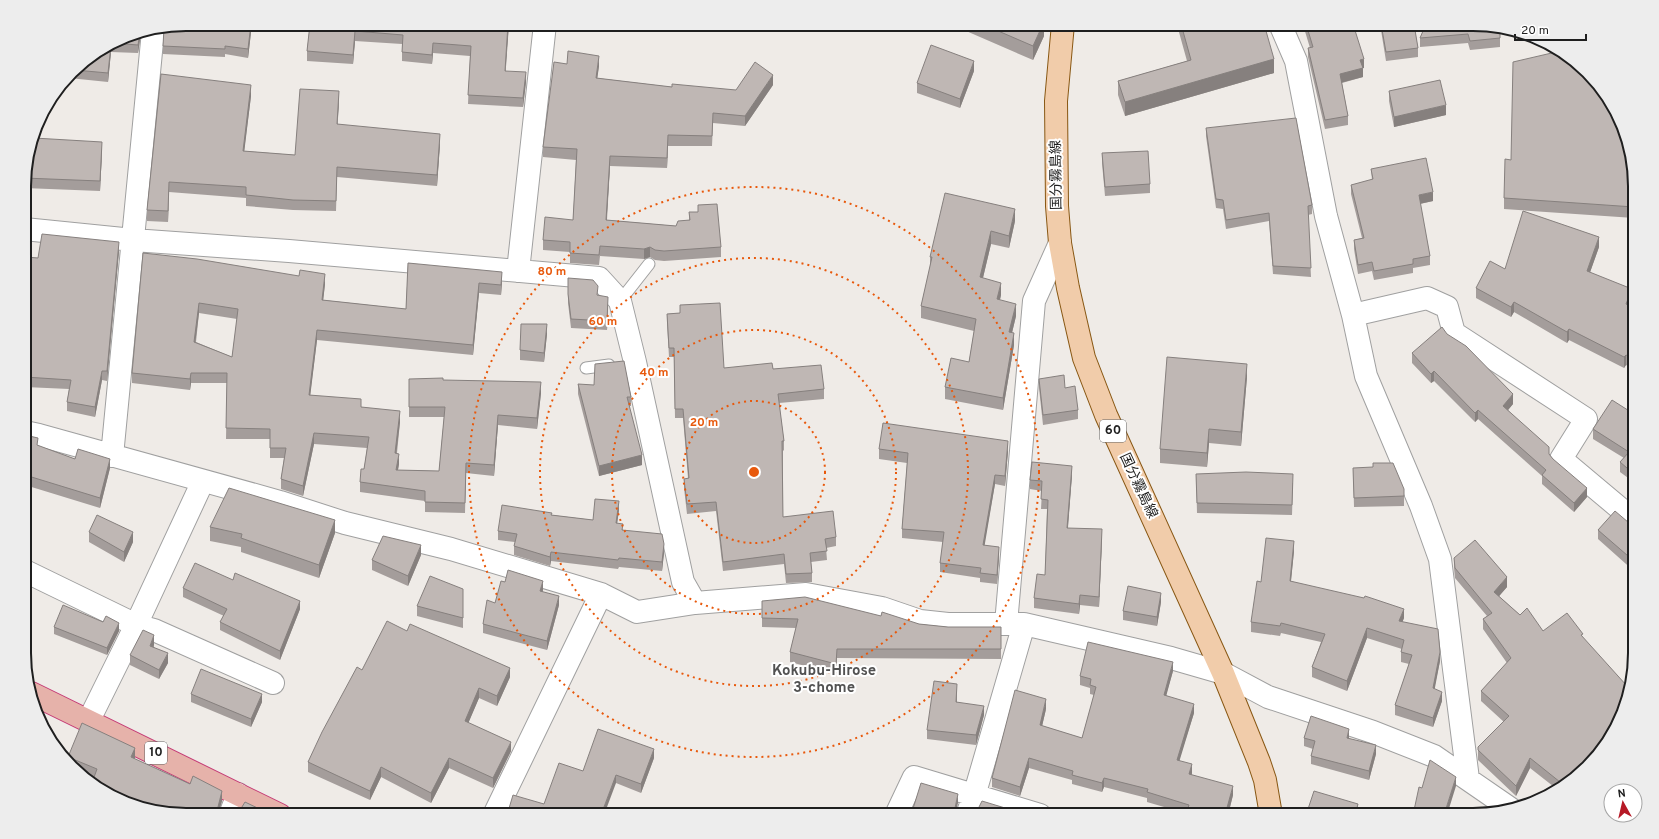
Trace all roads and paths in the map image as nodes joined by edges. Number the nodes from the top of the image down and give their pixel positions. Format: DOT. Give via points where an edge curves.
graph roads {
  1 [pos="544,31"];
  2 [pos="1062,31"];
  3 [pos="1283,31"];
  4 [pos="153,35"];
  5 [pos="31,230"];
  6 [pos="133,240"];
  7 [pos="1060,243"];
  8 [pos="649,264"];
  9 [pos="518,271"];
  10 [pos="620,301"];
  11 [pos="1353,316"];
  12 [pos="635,362"];
  13 [pos="586,368"];
  14 [pos="31,434"];
  15 [pos="112,456"];
  16 [pos="203,481"];
  17 [pos="1628,515"];
  18 [pos="31,574"];
  19 [pos="601,594"];
  20 [pos="695,603"];
  21 [pos="1015,624"];
  22 [pos="136,625"];
  23 [pos="1223,672"];
  24 [pos="273,683"];
  25 [pos="37,696"];
  26 [pos="89,720"];
  27 [pos="1468,779"];
  28 [pos="238,794"];
  29 [pos="1502,805"];
  30 [pos="971,806"];
  31 [pos="233,808"];
  32 [pos="266,808"];
  33 [pos="497,808"];
  34 [pos="899,808"];
  35 [pos="986,808"];
  36 [pos="1270,808"];
  1 -- 9 [label="street"];
  2 -- 7 [label="main road, 国分霧島線 / 60" via="1056,101"];
  3 -- 11 [label="street" via="1296,61 1326,216"];
  4 -- 6 [label="street"];
  5 -- 6 [label="street"];
  6 -- 9 [label="street"];
  6 -- 15 [label="street"];
  7 -- 21 [label="street" via="1034,300"];
  7 -- 23 [label="main road, 国分霧島線 / 60" via="1084,358 1106,415"];
  8 -- 10 [label="lane"];
  9 -- 10 [label="street" via="599,278"];
  10 -- 12 [label="street"];
  11 -- 17 [label="street" via="1427,298 1447,307 1454,333 1586,419 1561,459"];
  11 -- 27 [label="street" via="1366,376 1422,506 1440,559"];
  12 -- 13 [label="lane"];
  12 -- 20 [label="street" via="684,582"];
  14 -- 15 [label="street"];
  15 -- 16 [label="street"];
  16 -- 19 [label="street" via="345,522 452,549"];
  16 -- 22 [label="street"];
  18 -- 22 [label="street"];
  19 -- 20 [label="street" via="637,612"];
  19 -- 33 [label="street"];
  20 -- 21 [label="street" via="806,594 882,608 920,621 948,624"];
  21 -- 23 [label="street"];
  21 -- 30 [label="street"];
  22 -- 24 [label="street" via="154,630"];
  22 -- 26 [label="street"];
  23 -- 27 [label="street" via="1268,697 1373,732 1434,756"];
  23 -- 36 [label="main road, 国分霧島線 / 60" via="1259,762"];
  25 -- 26 [label="highway, 10"];
  26 -- 28 [label="highway, 10"];
  27 -- 29 [label="street"];
  28 -- 31 [label="street"];
  28 -- 32 [label="highway, 10"];
  30 -- 34 [label="street" via="914,777"];
  30 -- 35 [label="street"];
}
